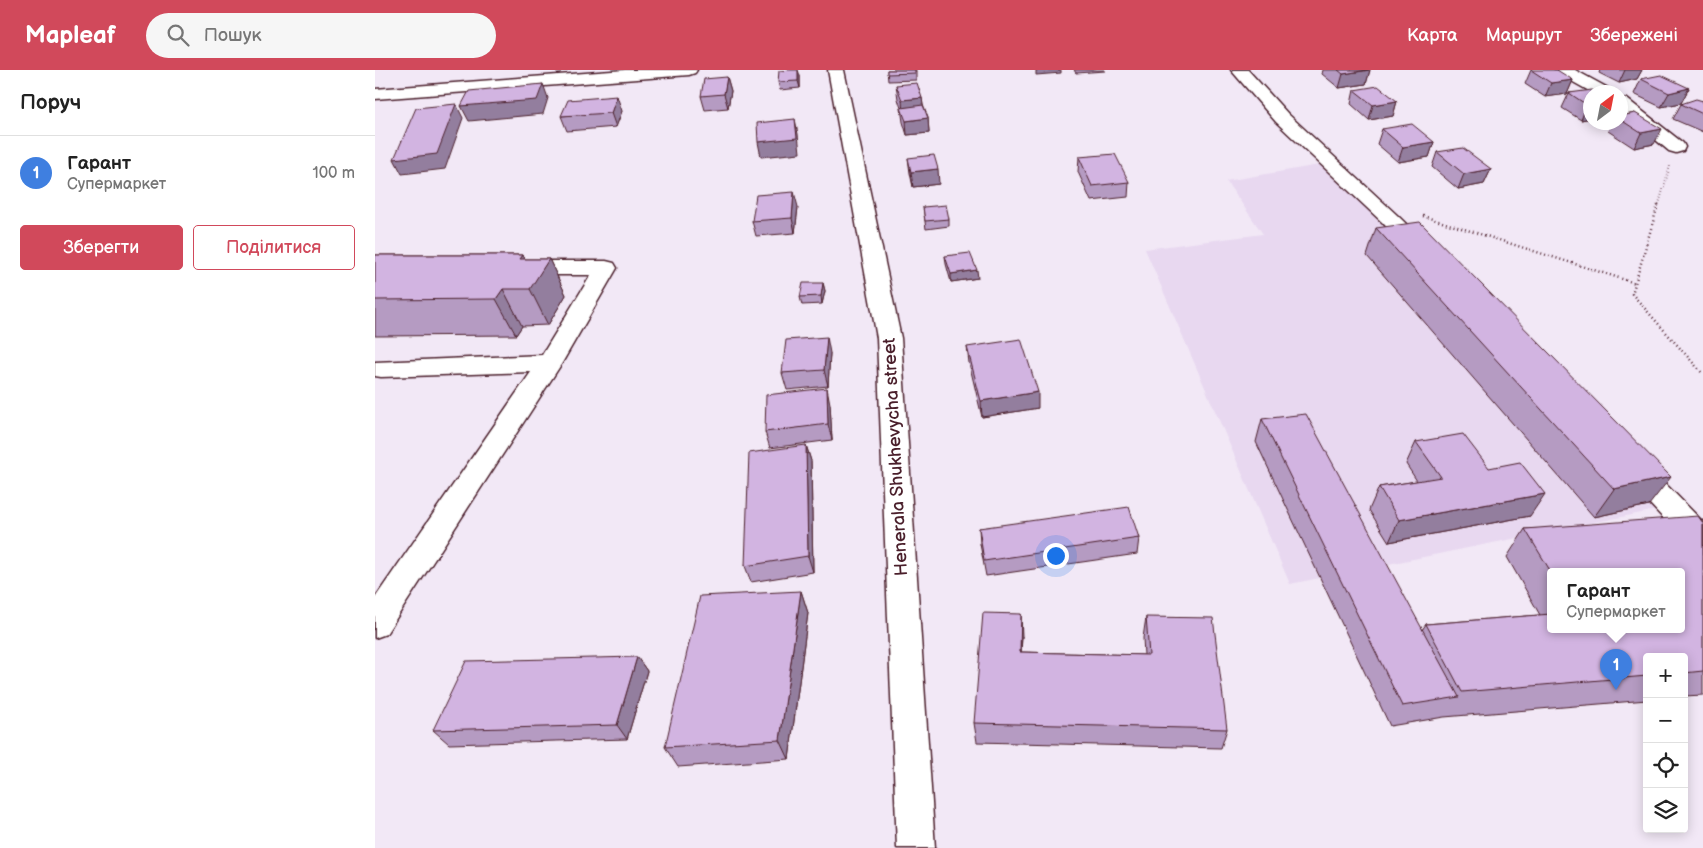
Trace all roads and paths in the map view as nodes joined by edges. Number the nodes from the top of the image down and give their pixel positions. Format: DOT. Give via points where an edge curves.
graph roads {
  1 [pos="689,70"];
  2 [pos="836,70"];
  3 [pos="1239,70"];
  4 [pos="1563,70"];
  5 [pos="1590,85"];
  6 [pos="375,94"];
  7 [pos="1628,109"];
  8 [pos="1676,147"];
  9 [pos="1391,219"];
  10 [pos="490,268"];
  11 [pos="1439,270"];
  12 [pos="1635,283"];
  13 [pos="551,363"];
  14 [pos="381,369"];
  15 [pos="1703,374"];
  16 [pos="1620,456"];
  17 [pos="1703,541"];
  18 [pos="375,624"];
  19 [pos="916,848"];
  1 -- 6 [label="street" via="411,85"];
  2 -- 19 [label="street, Henerala Shukhevycha street" via="889,338"];
  3 -- 9 [label="street" via="1282,118"];
  4 -- 5 [label="street"];
  7 -- 8 [label="street"];
  8 -- 12 [label="path"];
  9 -- 11 [label="street"];
  9 -- 12 [label="path" via="1423,216"];
  10 -- 13 [label="street" via="606,268"];
  12 -- 15 [label="path" via="1632,294"];
  13 -- 14 [label="street"];
  13 -- 18 [label="street"];
  16 -- 17 [label="street"];
}
